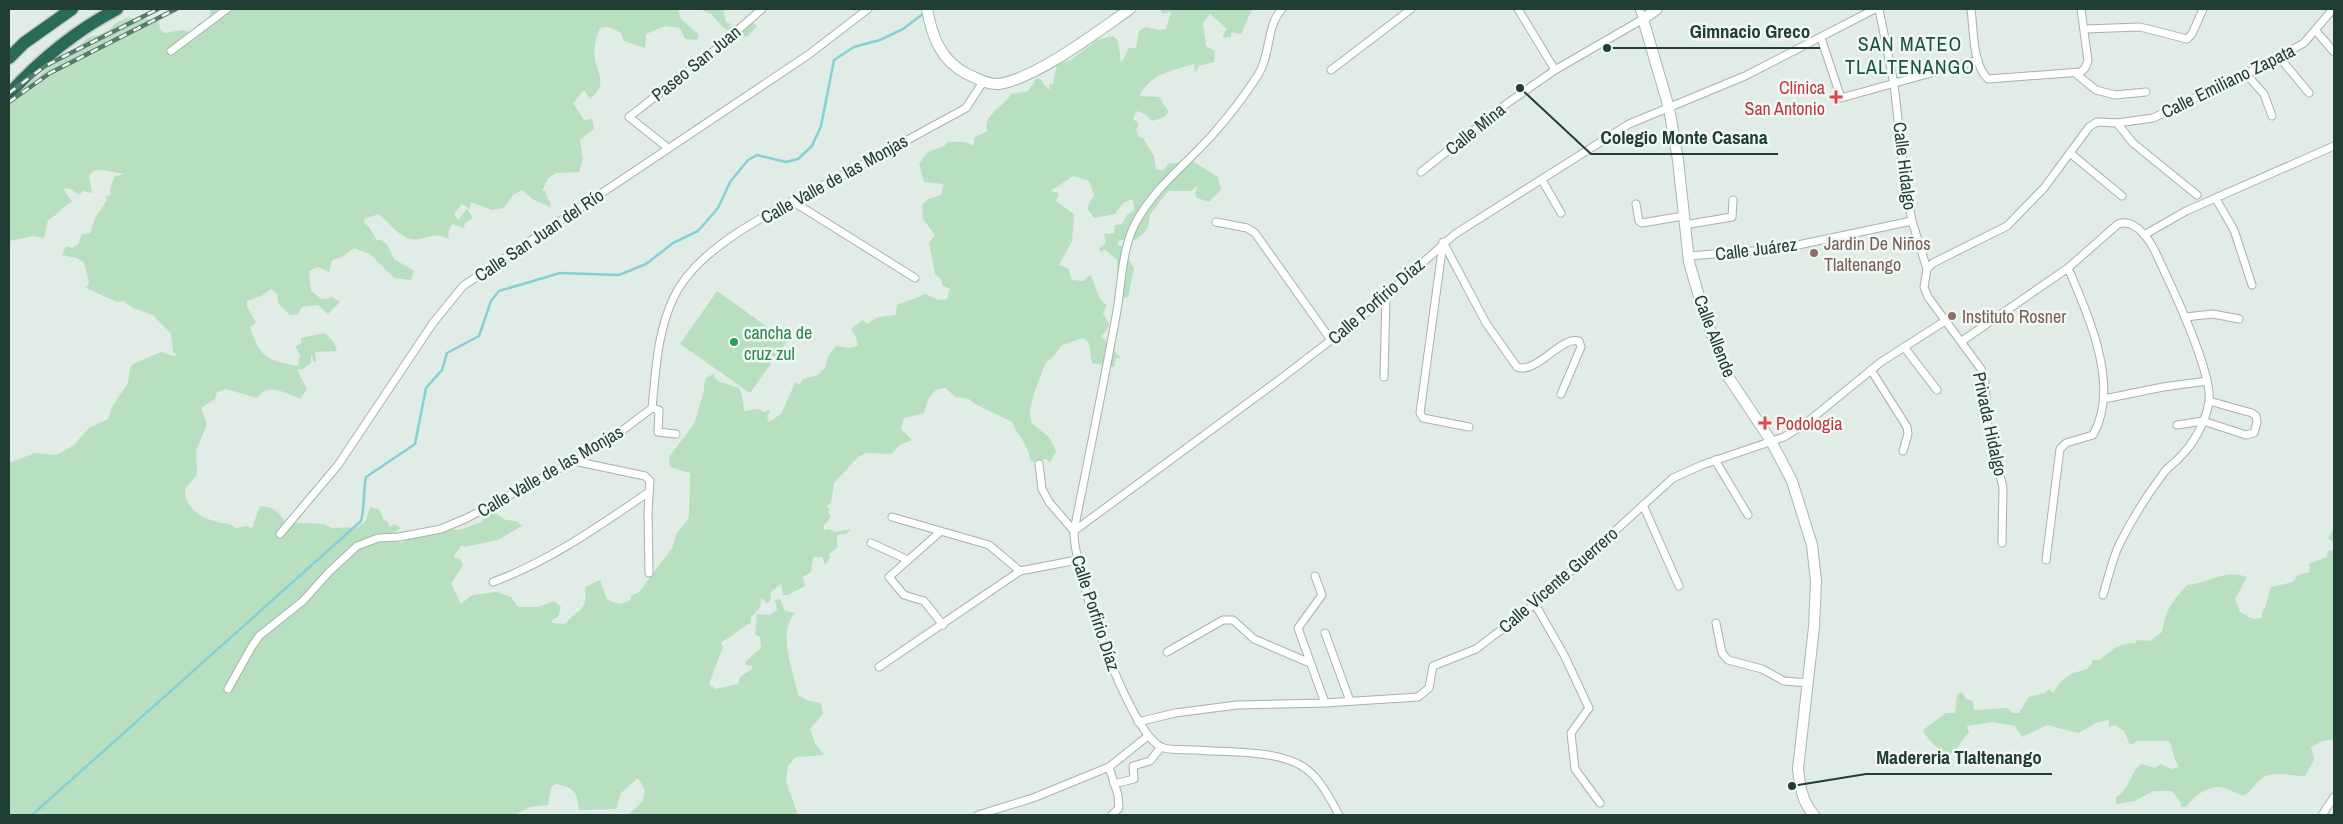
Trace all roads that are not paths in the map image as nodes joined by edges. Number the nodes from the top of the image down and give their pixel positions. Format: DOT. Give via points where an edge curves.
graph roads {
  1 [pos="72,9"];
  2 [pos="117,9"];
  3 [pos="227,9"];
  4 [pos="762,9"];
  5 [pos="868,9"];
  6 [pos="927,9"];
  7 [pos="1130,9"];
  8 [pos="1282,9"];
  9 [pos="1411,9"];
  10 [pos="1518,9"];
  11 [pos="1656,9"];
  12 [pos="1877,9"];
  13 [pos="1971,9"];
  14 [pos="2082,9"];
  15 [pos="2203,9"];
  16 [pos="2333,9"];
  17 [pos="1401,11"];
  18 [pos="1641,14"];
  19 [pos="2085,30"];
  20 [pos="2316,31"];
  21 [pos="1821,38"];
  22 [pos="171,51"];
  23 [pos="2334,52"];
  24 [pos="9,58"];
  25 [pos="2280,58"];
  26 [pos="1978,60"];
  27 [pos="1331,70"];
  28 [pos="1555,70"];
  29 [pos="2078,72"];
  30 [pos="2246,74"];
  31 [pos="983,82"];
  32 [pos="1894,84"];
  33 [pos="2146,92"];
  34 [pos="2310,93"];
  35 [pos="9,94"];
  36 [pos="1669,108"];
  37 [pos="2272,116"];
  38 [pos="2118,123"];
  39 [pos="2334,146"];
  40 [pos="668,148"];
  41 [pos="2070,153"];
  42 [pos="1421,172"];
  43 [pos="1542,180"];
  44 [pos="2197,195"];
  45 [pos="2122,196"];
  46 [pos="2216,199"];
  47 [pos="1733,200"];
  48 [pos="792,201"];
  49 [pos="1636,204"];
  50 [pos="1561,213"];
  51 [pos="1684,221"];
  52 [pos="1912,221"];
  53 [pos="1216,222"];
  54 [pos="2144,235"];
  55 [pos="1444,242"];
  56 [pos="1688,256"];
  57 [pos="2068,268"];
  58 [pos="1927,269"];
  59 [pos="915,278"];
  60 [pos="2252,285"];
  61 [pos="1386,296"];
  62 [pos="2185,317"];
  63 [pos="2240,319"];
  64 [pos="1945,321"];
  65 [pos="1330,340"];
  66 [pos="1962,340"];
  67 [pos="1904,347"];
  68 [pos="1871,370"];
  69 [pos="1384,377"];
  70 [pos="2207,381"];
  71 [pos="1937,390"];
  72 [pos="1561,394"];
  73 [pos="2104,399"];
  74 [pos="2209,401"];
  75 [pos="652,408"];
  76 [pos="2202,421"];
  77 [pos="2177,425"];
  78 [pos="1469,427"];
  79 [pos="676,434"];
  80 [pos="1771,441"];
  81 [pos="1903,451"];
  82 [pos="1716,460"];
  83 [pos="574,461"];
  84 [pos="1039,464"];
  85 [pos="648,492"];
  86 [pos="1643,505"];
  87 [pos="1748,515"];
  88 [pos="892,517"];
  89 [pos="1074,531"];
  90 [pos="940,532"];
  91 [pos="280,534"];
  92 [pos="871,543"];
  93 [pos="2002,543"];
  94 [pos="908,560"];
  95 [pos="1077,560"];
  96 [pos="2046,560"];
  97 [pos="1020,571"];
  98 [pos="649,573"];
  99 [pos="1315,576"];
  100 [pos="493,582"];
  101 [pos="1680,586"];
  102 [pos="2103,595"];
  103 [pos="1535,604"];
  104 [pos="1716,623"];
  105 [pos="943,625"];
  106 [pos="1326,633"];
  107 [pos="1167,652"];
  108 [pos="1310,664"];
  109 [pos="879,667"];
  110 [pos="1808,684"];
  111 [pos="228,689"];
  112 [pos="1350,701"];
  113 [pos="1324,703"];
  114 [pos="1138,722"];
  115 [pos="1148,736"];
  116 [pos="1161,747"];
  117 [pos="1109,767"];
  118 [pos="1114,784"];
  119 [pos="2334,797"];
  120 [pos="1600,803"];
  121 [pos="978,815"];
  122 [pos="1112,815"];
  123 [pos="1339,815"];
  124 [pos="1814,815"];
  125 [pos="2322,815"];
  1 -- 24 [label="highway" via="24,43"];
  2 -- 35 [label="highway" via="82,28 56,48"];
  3 -- 22 [label="street"];
  4 -- 40 [label="street, Paseo San Juan" via="629,117"];
  5 -- 40 [label="street, Calle San Juan del Río" via="808,55"];
  6 -- 31 [label="street" via="936,43 945,57 960,70"];
  7 -- 31 [label="street" via="1052,61 998,84"];
  8 -- 89 [label="street" via="1272,29 1265,62 1258,75 1214,133 1154,196 1135,224 1128,244"];
  9 -- 17 [label="street"];
  10 -- 28 [label="street"];
  11 -- 18 [label="street, Calle Mina"];
  12 -- 21 [label="street, Calle Porfirio Díaz"];
  12 -- 32 [label="street, Calle Hidalgo"];
  13 -- 26 [label="street"];
  14 -- 19 [label="street"];
  15 -- 19 [label="street" via="2187,39 2140,27"];
  16 -- 20 [label="street, Calle Emiliano Zapata"];
  17 -- 27 [label="street"];
  18 -- 28 [label="street, Calle Mina"];
  18 -- 36 [label="street, Calle Allende"];
  19 -- 29 [label="street" via="2088,62"];
  20 -- 23 [label="street"];
  20 -- 25 [label="street, Calle Emiliano Zapata"];
  21 -- 32 [label="street" via="1841,98"];
  21 -- 36 [label="street, Calle Porfirio Díaz" via="1745,76"];
  25 -- 30 [label="street, Calle Emiliano Zapata"];
  25 -- 34 [label="street"];
  26 -- 29 [label="street" via="1981,72 1988,79"];
  26 -- 32 [label="street"];
  28 -- 42 [label="street, Calle Mina"];
  29 -- 33 [label="street" via="2096,90 2115,94"];
  30 -- 37 [label="street" via="2264,94"];
  30 -- 38 [label="street, Calle Emiliano Zapata" via="2153,118"];
  31 -- 48 [label="street, Calle Valle de las Monjas" via="966,108"];
  32 -- 52 [label="street, Calle Hidalgo"];
  36 -- 43 [label="street, Calle Porfirio Díaz" via="1629,124"];
  36 -- 51 [label="street, Calle Allende"];
  38 -- 41 [label="street, Calle Emiliano Zapata" via="2097,122 2089,127"];
  38 -- 44 [label="street" via="2134,143"];
  39 -- 46 [label="street"];
  40 -- 91 [label="street, Calle San Juan del Río" via="463,286 433,323 338,465"];
  41 -- 45 [label="street"];
  41 -- 58 [label="street, Calle Emiliano Zapata" via="2044,188 2007,226 1937,260"];
  43 -- 50 [label="street"];
  43 -- 55 [label="street, Calle Porfirio Díaz"];
  46 -- 54 [label="street" via="2186,211"];
  46 -- 60 [label="street" via="2234,230"];
  47 -- 51 [label="street" via="1732,217"];
  48 -- 59 [label="street"];
  48 -- 75 [label="street, Calle Valle de las Monjas" via="728,240 684,280 674,296 661,331"];
  49 -- 51 [label="street" via="1642,224"];
  51 -- 56 [label="street, Calle Allende"];
  52 -- 56 [label="street, Calle Juárez" via="1779,249"];
  52 -- 58 [label="street, Calle Hidalgo"];
  53 -- 65 [label="street" via="1247,228 1255,234"];
  54 -- 57 [label="street" via="2128,222 2118,224"];
  54 -- 62 [label="street" via="2155,251"];
  55 -- 61 [label="street, Calle Porfirio Díaz"];
  55 -- 72 [label="street" via="1486,323 1517,367 1528,366 1571,341 1579,341 1581,347"];
  55 -- 78 [label="street" via="1420,414 1423,418"];
  56 -- 80 [label="street, Calle Allende" via="1705,316 1729,378"];
  57 -- 66 [label="street"];
  57 -- 73 [label="street" via="2090,321"];
  58 -- 64 [label="street, Calle Hidalgo" via="1924,287"];
  61 -- 65 [label="street, Calle Porfirio Díaz"];
  61 -- 69 [label="street"];
  62 -- 63 [label="street" via="2214,314"];
  62 -- 70 [label="street"];
  64 -- 66 [label="street, Calle Hidalgo"];
  64 -- 67 [label="street, Calle Vicente Guerrero"];
  65 -- 89 [label="street, Calle Porfirio Díaz"];
  66 -- 93 [label="street, Privada Hidalgo" via="1985,381 1988,430 2003,487"];
  67 -- 68 [label="street, Calle Vicente Guerrero"];
  67 -- 71 [label="street"];
  68 -- 80 [label="street, Calle Vicente Guerrero" via="1804,424"];
  68 -- 81 [label="street" via="1907,427"];
  70 -- 73 [label="street"];
  70 -- 74 [label="street"];
  73 -- 96 [label="street" via="2092,435 2060,449"];
  74 -- 76 [label="street"];
  74 -- 76 [label="street" via="2252,413 2257,422 2254,432 2246,436"];
  75 -- 79 [label="street" via="660,410 658,432"];
  75 -- 83 [label="street, Calle Valle de las Monjas"];
  76 -- 77 [label="street"];
  76 -- 102 [label="street" via="2186,451 2162,474 2119,546"];
  80 -- 82 [label="street, Calle Vicente Guerrero"];
  80 -- 110 [label="street, Calle Allende" via="1792,481 1814,562 1814,619"];
  82 -- 86 [label="street, Calle Vicente Guerrero" via="1673,478"];
  82 -- 87 [label="street"];
  83 -- 85 [label="street" via="644,476 650,481"];
  83 -- 111 [label="street, Calle Valle de las Monjas" via="521,491 441,529 378,538 357,546 303,601 259,636"];
  84 -- 89 [label="street" via="1042,489"];
  85 -- 98 [label="street"];
  85 -- 100 [label="street" via="558,551"];
  86 -- 101 [label="street"];
  86 -- 103 [label="street, Calle Vicente Guerrero"];
  88 -- 90 [label="street"];
  89 -- 95 [label="street, Calle Porfirio Díaz"];
  90 -- 94 [label="street"];
  90 -- 97 [label="street" via="988,545"];
  92 -- 94 [label="street"];
  94 -- 105 [label="street" via="889,577 904,595 924,602"];
  95 -- 97 [label="street"];
  95 -- 114 [label="street, Calle Porfirio Díaz" via="1113,666"];
  97 -- 105 [label="street"];
  99 -- 108 [label="street" via="1322,595 1298,628"];
  103 -- 112 [label="street, Calle Vicente Guerrero" via="1476,649 1433,666 1429,688 1418,697"];
  103 -- 120 [label="street" via="1589,708 1571,733 1574,760 1575,768"];
  104 -- 110 [label="street" via="1722,653 1728,660 1762,669 1784,681"];
  105 -- 109 [label="street"];
  106 -- 112 [label="street"];
  107 -- 108 [label="street" via="1223,620 1233,620 1254,639"];
  108 -- 113 [label="street"];
  110 -- 124 [label="street, Calle Allende" via="1798,769 1801,792"];
  112 -- 113 [label="street, Calle Vicente Guerrero"];
  113 -- 114 [label="street, Calle Vicente Guerrero" via="1237,706 1175,713"];
  114 -- 115 [label="street, Calle Porfirio Díaz"];
  115 -- 116 [label="street, Calle Porfirio Díaz"];
  115 -- 117 [label="street"];
  116 -- 118 [label="street" via="1150,761 1133,766 1134,779"];
  116 -- 123 [label="street" via="1284,759 1312,774"];
  117 -- 118 [label="street"];
  117 -- 121 [label="street" via="1033,798"];
  118 -- 122 [label="street" via="1119,808"];
  119 -- 125 [label="street"];
}
